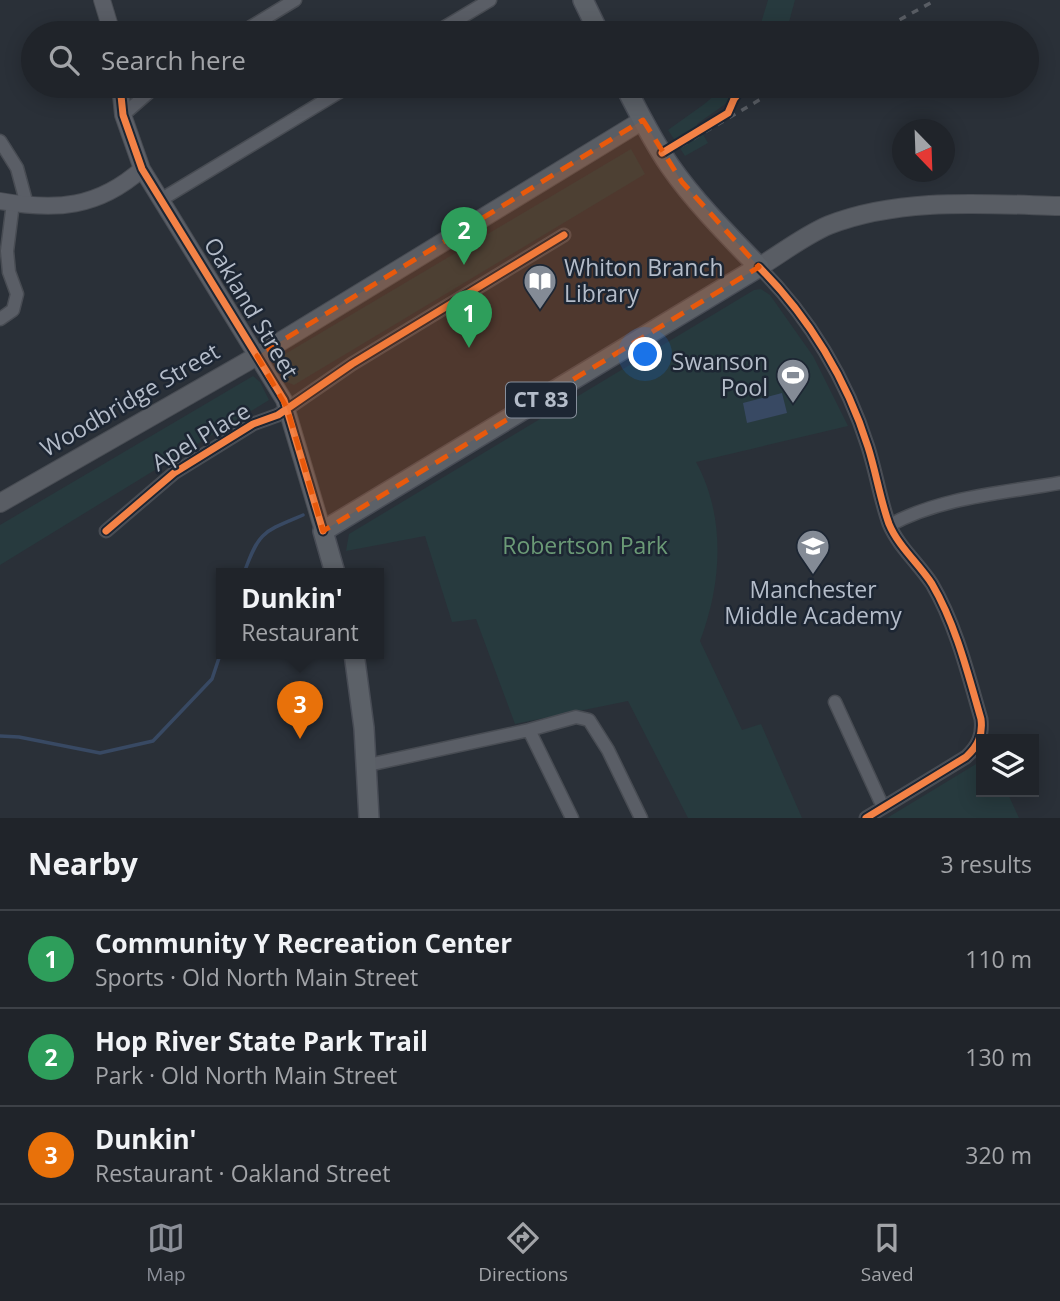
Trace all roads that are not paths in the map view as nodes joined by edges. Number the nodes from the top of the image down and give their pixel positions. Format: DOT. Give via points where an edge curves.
graph roads {
  1 [pos="102,0"];
  2 [pos="295,0"];
  3 [pos="490,0"];
  4 [pos="583,0"];
  5 [pos="108,21"];
  6 [pos="261,21"];
  7 [pos="455,21"];
  8 [pos="593,21"];
  9 [pos="121,98"];
  10 [pos="142,98"];
  11 [pos="329,98"];
  12 [pos="631,98"];
  13 [pos="123,115"];
  14 [pos="643,120"];
  15 [pos="0,141"];
  16 [pos="142,169"];
  17 [pos="162,200"];
  18 [pos="14,203"];
  19 [pos="1060,206"];
  20 [pos="564,235"];
  21 [pos="759,267"];
  22 [pos="0,319"];
  23 [pos="257,356"];
  24 [pos="287,408"];
  25 [pos="1060,483"];
  26 [pos="0,503"];
  27 [pos="890,525"];
  28 [pos="106,531"];
  29 [pos="323,531"];
  30 [pos="334,568"];
  31 [pos="355,659"];
  32 [pos="835,702"];
  33 [pos="528,730"];
  34 [pos="368,765"];
  35 [pos="883,807"];
  36 [pos="369,818"];
  37 [pos="572,818"];
  38 [pos="641,818"];
  39 [pos="866,818"];
  1 -- 5 [label="street"];
  2 -- 6 [label="street"];
  3 -- 7 [label="street"];
  4 -- 8 [label="main road"];
  9 -- 13 [label="street, Oakland Street"];
  10 -- 13 [label="street"];
  11 -- 17 [label="street"];
  12 -- 14 [label="main road"];
  13 -- 16 [label="street, Oakland Street"];
  14 -- 21 [label="main road" via="682,183"];
  14 -- 23 [label="main road, Woodbridge Street"];
  15 -- 18 [label="street" via="17,168"];
  16 -- 17 [label="street, Oakland Street"];
  16 -- 18 [label="street" via="82,204"];
  17 -- 23 [label="street, Oakland Street"];
  18 -- 22 [label="street" via="7,251 18,294 13,310"];
  19 -- 21 [label="main road" via="979,204 864,213 826,226"];
  20 -- 24 [label="street, Apel Place"];
  21 -- 27 [label="street" via="804,320 845,390 868,446"];
  21 -- 29 [label="main road, CT 83"];
  23 -- 24 [label="street, Oakland Street"];
  23 -- 26 [label="main road, Woodbridge Street"];
  24 -- 28 [label="street, Apel Place" via="167,477"];
  24 -- 29 [label="street, Oakland Street"];
  25 -- 27 [label="street" via="956,501 912,513"];
  27 -- 35 [label="street" via="932,584 948,618 982,730 975,749 966,757"];
  29 -- 30 [label="main road, Oakland Street"];
  31 -- 34 [label="main road"];
  32 -- 35 [label="street"];
  33 -- 34 [label="street"];
  33 -- 37 [label="street"];
  33 -- 38 [label="street" via="576,717 589,720"];
  34 -- 36 [label="main road"];
  35 -- 39 [label="street"];
}
